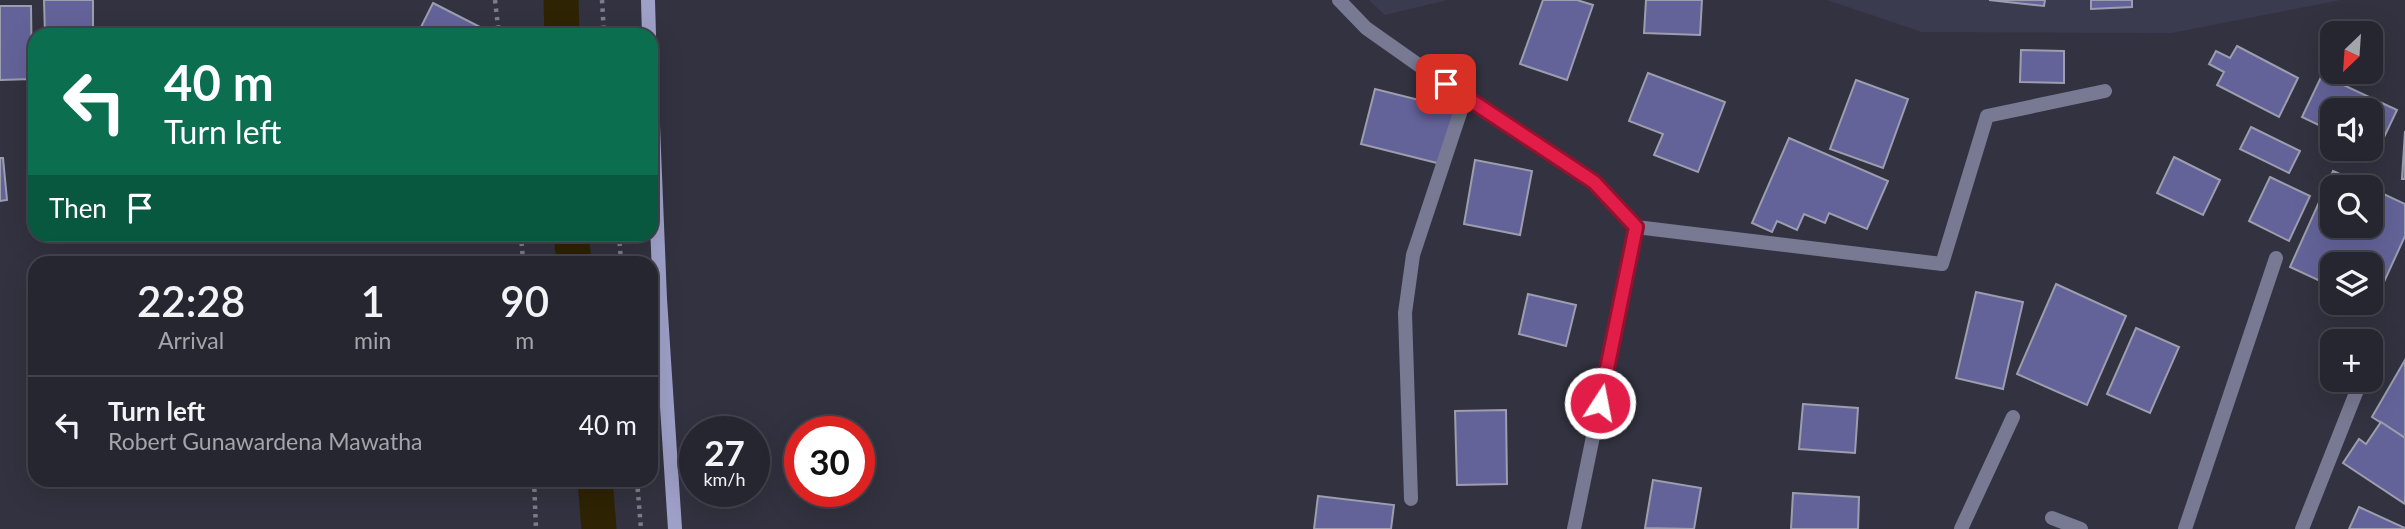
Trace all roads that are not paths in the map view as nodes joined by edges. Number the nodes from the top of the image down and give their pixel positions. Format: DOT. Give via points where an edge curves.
graph roads {
  1 [pos="648,0"];
  2 [pos="1339,0"];
  3 [pos="649,28"];
  4 [pos="2105,91"];
  5 [pos="1465,98"];
  6 [pos="1636,227"];
  7 [pos="658,242"];
  8 [pos="2276,258"];
  9 [pos="2356,392"];
  10 [pos="2013,417"];
  11 [pos="1411,499"];
  12 [pos="2052,518"];
  13 [pos="675,529"];
  14 [pos="1574,529"];
  15 [pos="1961,529"];
  16 [pos="2081,529"];
  17 [pos="2185,529"];
  18 [pos="2302,529"];
  1 -- 3 [label="main road"];
  2 -- 5 [label="street" via="1366,28"];
  4 -- 6 [label="street" via="1987,116 1942,264"];
  5 -- 6 [label="street" via="1594,182"];
  5 -- 11 [label="street" via="1413,255 1405,313"];
  6 -- 14 [label="street"];
  7 -- 13 [label="main road"];
  8 -- 17 [label="street"];
  9 -- 18 [label="street"];
  10 -- 15 [label="street"];
  12 -- 16 [label="street"];
}
